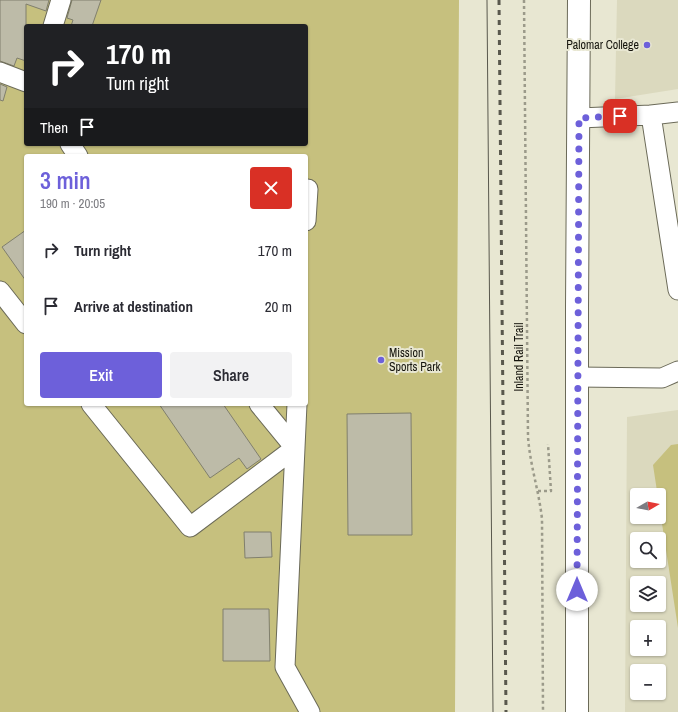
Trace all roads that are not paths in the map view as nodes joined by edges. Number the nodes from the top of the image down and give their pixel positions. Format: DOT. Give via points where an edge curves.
graph roads {
  1 [pos="61,0"];
  2 [pos="580,0"];
  3 [pos="54,24"];
  4 [pos="0,72"];
  5 [pos="24,81"];
  6 [pos="678,112"];
  7 [pos="651,115"];
  8 [pos="579,118"];
  9 [pos="678,290"];
  10 [pos="0,291"];
  11 [pos="24,321"];
  12 [pos="678,372"];
  13 [pos="577,377"];
  14 [pos="93,406"];
  15 [pos="261,406"];
  16 [pos="297,406"];
  17 [pos="295,448"];
  18 [pos="310,712"];
  19 [pos="577,712"];
  1 -- 3 [label="street"];
  2 -- 8 [label="main road"];
  4 -- 5 [label="street"];
  6 -- 7 [label="street"];
  7 -- 8 [label="street"];
  7 -- 9 [label="street"];
  8 -- 13 [label="main road"];
  10 -- 11 [label="street"];
  12 -- 13 [label="street" via="662,378"];
  13 -- 19 [label="main road"];
  14 -- 17 [label="street" via="190,527"];
  15 -- 17 [label="street"];
  16 -- 17 [label="street"];
  17 -- 18 [label="street" via="285,667"];
}
